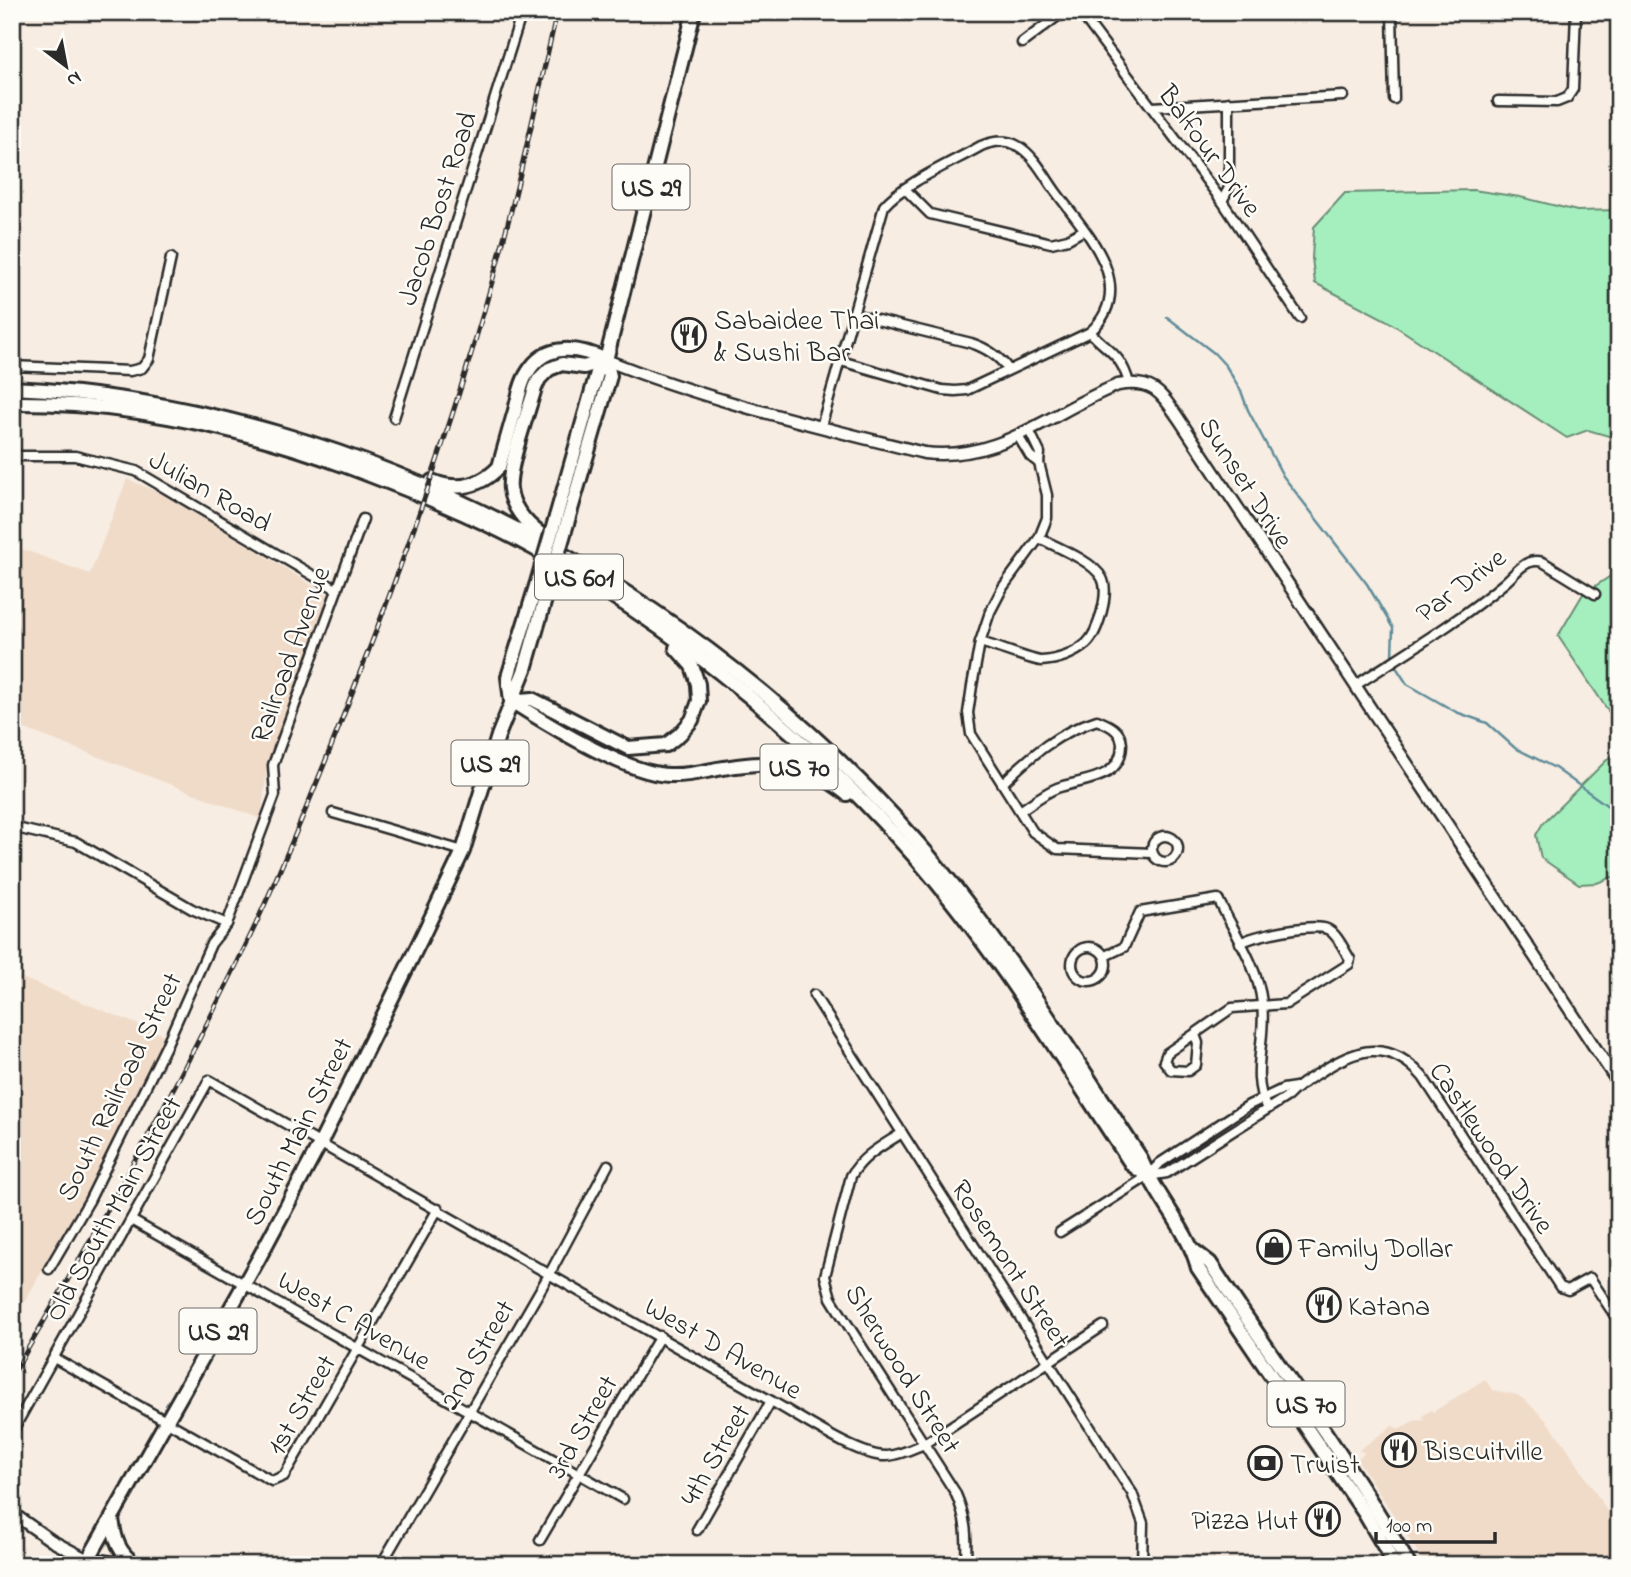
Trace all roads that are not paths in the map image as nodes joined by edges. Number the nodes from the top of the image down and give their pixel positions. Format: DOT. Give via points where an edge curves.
graph roads {
  1 [pos="522,12"];
  2 [pos="694,12"];
  3 [pos="1063,12"];
  4 [pos="1080,12"];
  5 [pos="1392,12"];
  6 [pos="1576,12"];
  7 [pos="1022,43"];
  8 [pos="1343,96"];
  9 [pos="1394,99"];
  10 [pos="1498,101"];
  11 [pos="1229,102"];
  12 [pos="1152,107"];
  13 [pos="905,189"];
  14 [pos="1222,201"];
  15 [pos="1084,230"];
  16 [pos="171,258"];
  17 [pos="853,314"];
  18 [pos="1300,318"];
  19 [pos="1090,332"];
  20 [pos="606,360"];
  21 [pos="841,360"];
  22 [pos="12,366"];
  23 [pos="1008,369"];
  24 [pos="1129,383"];
  25 [pos="12,388"];
  26 [pos="12,403"];
  27 [pos="394,418"];
  28 [pos="821,427"];
  29 [pos="1029,430"];
  30 [pos="1018,436"];
  31 [pos="315,444"];
  32 [pos="12,456"];
  33 [pos="1039,463"];
  34 [pos="363,519"];
  35 [pos="1040,538"];
  36 [pos="336,589"];
  37 [pos="609,589"];
  38 [pos="1594,594"];
  39 [pos="980,642"];
  40 [pos="1356,685"];
  41 [pos="510,701"];
  42 [pos="1003,783"];
  43 [pos="1020,811"];
  44 [pos="333,813"];
  45 [pos="12,827"];
  46 [pos="463,852"];
  47 [pos="1152,853"];
  48 [pos="226,924"];
  49 [pos="1240,943"];
  50 [pos="1105,956"];
  51 [pos="1013,984"];
  52 [pos="814,995"];
  53 [pos="1263,1006"];
  54 [pos="1195,1035"];
  55 [pos="209,1080"];
  56 [pos="1619,1084"];
  57 [pos="1296,1087"];
  58 [pos="1262,1100"];
  59 [pos="1267,1109"];
  60 [pos="902,1133"];
  61 [pos="321,1142"];
  62 [pos="608,1165"];
  63 [pos="1148,1176"];
  64 [pos="438,1209"];
  65 [pos="131,1220"];
  66 [pos="1060,1232"];
  67 [pos="1194,1250"];
  68 [pos="49,1269"];
  69 [pos="550,1273"];
  70 [pos="245,1283"];
  71 [pos="1619,1322"];
  72 [pos="1104,1326"];
  73 [pos="660,1336"];
  74 [pos="359,1347"];
  75 [pos="54,1358"];
  76 [pos="1048,1363"];
  77 [pos="771,1401"];
  78 [pos="470,1410"];
  79 [pos="168,1422"];
  80 [pos="12,1432"];
  81 [pos="924,1444"];
  82 [pos="580,1473"];
  83 [pos="623,1499"];
  84 [pos="12,1513"];
  85 [pos="112,1519"];
  86 [pos="697,1530"];
  87 [pos="540,1540"];
  88 [pos="87,1562"];
  89 [pos="123,1565"];
  90 [pos="136,1565"];
  91 [pos="382,1565"];
  92 [pos="966,1565"];
  93 [pos="1142,1565"];
  94 [pos="1395,1565"];
  95 [pos="1409,1565"];
  1 -- 27 [label="street, Jacob Bost Road"];
  2 -- 20 [label="main road, South Main Street / US 29"];
  3 -- 7 [label="street"];
  4 -- 12 [label="street, Balfour Drive"];
  5 -- 9 [label="street"];
  6 -- 10 [label="street" via="1573,89 1567,98 1557,102"];
  8 -- 11 [label="street"];
  11 -- 12 [label="street"];
  11 -- 14 [label="street" via="1229,188"];
  12 -- 14 [label="street, Balfour Drive"];
  13 -- 15 [label="street" via="930,214 1051,243"];
  13 -- 15 [label="street" via="981,146 1005,142 1030,157"];
  13 -- 17 [label="street" via="884,206"];
  14 -- 18 [label="street, Balfour Drive"];
  15 -- 19 [label="street" via="1107,268 1111,287 1103,318"];
  16 -- 22 [label="street" via="149,359 142,368"];
  17 -- 21 [label="street"];
  17 -- 23 [label="street" via="986,348"];
  19 -- 23 [label="street"];
  19 -- 24 [label="street" via="1119,358"];
  20 -- 28 [label="street"];
  20 -- 31 [label="main road" via="566,349 538,360 526,374 499,467 473,485 444,486 373,459"];
  20 -- 37 [label="main road, US 70" via="584,368 562,364 539,379 510,489 527,522 588,564"];
  20 -- 41 [label="main road, South Main Street / US 29, bridge" via="597,373 542,587 508,677"];
  21 -- 23 [label="street" via="955,391 967,390"];
  21 -- 28 [label="street"];
  24 -- 29 [label="street" via="1103,391"];
  24 -- 40 [label="street, Sunset Drive" via="1144,384 1164,398"];
  25 -- 31 [label="main road, US 601" via="205,412"];
  26 -- 37 [label="main road, US 601" via="88,406 245,433 392,483"];
  28 -- 30 [label="street" via="941,455 985,450"];
  29 -- 30 [label="street"];
  29 -- 33 [label="street" via="1040,453"];
  30 -- 33 [label="street"];
  31 -- 37 [label="main road, US 601" via="492,517"];
  32 -- 36 [label="street, Julian Road" via="75,456 136,471"];
  33 -- 35 [label="street" via="1048,506"];
  34 -- 36 [label="street, Railroad Avenue"];
  35 -- 39 [label="street" via="999,594"];
  35 -- 39 [label="street" via="1083,560 1102,578 1105,597 1087,643 1063,657 1038,661"];
  36 -- 48 [label="street, Railroad Avenue" via="272,765 275,796"];
  37 -- 41 [label="main road" via="692,666 699,701 680,734 666,745 628,748 532,699"];
  37 -- 51 [label="main road, US 601" via="741,690 831,768 917,859"];
  37 -- 63 [label="main road, US 70" via="721,659 811,734 914,840 996,942 1140,1157"];
  38 -- 40 [label="street, Par Drive" via="1533,559 1479,603"];
  39 -- 42 [label="street" via="968,713 971,734"];
  40 -- 56 [label="street, Sunset Drive"];
  41 -- 46 [label="main road, South Main Street / US 29"];
  41 -- 51 [label="main road, US 70" via="624,764 647,771 669,775 778,762 816,772 862,808"];
  42 -- 43 [label="street"];
  42 -- 43 [label="street" via="1046,744 1078,726 1097,720 1114,727 1122,740 1121,757 1112,769 1097,779 1056,789"];
  43 -- 47 [label="street" via="1033,832 1057,849"];
  44 -- 46 [label="street"];
  45 -- 48 [label="street" via="76,842"];
  46 -- 61 [label="main road, South Main Street / US 29"];
  48 -- 68 [label="street, South Railroad Street" via="211,944 89,1201"];
  49 -- 50 [label="street" via="1218,899 1140,912 1124,947"];
  49 -- 53 [label="street"];
  49 -- 53 [label="street" via="1268,933 1319,928 1334,933 1350,959 1349,964 1286,1004"];
  50 -- 50 [label="street" via="1106,969 1097,979 1083,980 1073,972 1072,958 1081,948 1094,947"];
  51 -- 63 [label="main road, US 70" via="1132,1165"];
  52 -- 60 [label="street, Rosemont Street"];
  53 -- 54 [label="street" via="1232,1008"];
  53 -- 58 [label="street" via="1258,1062"];
  54 -- 54 [label="street" via="1196,1065 1188,1071 1171,1070 1164,1062 1167,1053"];
  55 -- 61 [label="street, West D Avenue"];
  55 -- 65 [label="street, Old South Main Street"];
  57 -- 58 [label="street, Castlewood Drive"];
  57 -- 59 [label="street, Castlewood Drive"];
  57 -- 71 [label="street, Castlewood Drive" via="1356,1053 1379,1051 1408,1063 1423,1077 1560,1287 1568,1290 1590,1278"];
  58 -- 59 [label="street"];
  58 -- 63 [label="street, Castlewood Drive" via="1160,1163"];
  59 -- 63 [label="street, Castlewood Drive" via="1167,1173"];
  60 -- 76 [label="street, Rosemont Street"];
  60 -- 81 [label="street, Sherwood Street" via="868,1154 851,1176 825,1276 831,1298"];
  61 -- 64 [label="street, West D Avenue"];
  61 -- 70 [label="main road, South Main Street / US 29"];
  62 -- 69 [label="street, 2nd Street"];
  63 -- 66 [label="street, Castlewood Drive"];
  63 -- 67 [label="main road, US 70"];
  64 -- 69 [label="street, West D Avenue"];
  64 -- 74 [label="street, 1st Street"];
  65 -- 70 [label="street, West C Avenue"];
  65 -- 75 [label="street, Old South Main Street"];
  67 -- 94 [label="main road, US 70" via="1198,1268"];
  67 -- 95 [label="main road, US 70" via="1210,1263 1299,1393"];
  69 -- 73 [label="street, West D Avenue"];
  69 -- 78 [label="street, 2nd Street"];
  70 -- 74 [label="street, West C Avenue"];
  70 -- 79 [label="main road, South Main Street / US 29"];
  72 -- 76 [label="street, West D Avenue"];
  73 -- 77 [label="street, West D Avenue"];
  73 -- 82 [label="street, 3rd Street"];
  74 -- 78 [label="street, West C Avenue"];
  74 -- 79 [label="street, 1st Street" via="284,1476 272,1481"];
  75 -- 79 [label="street"];
  75 -- 80 [label="street, Old South Main Street"];
  76 -- 81 [label="street, West D Avenue"];
  76 -- 93 [label="street, Rosemont Street" via="1136,1500 1143,1524"];
  77 -- 81 [label="street, West D Avenue" via="874,1455 903,1453"];
  77 -- 86 [label="street, 4th Street"];
  78 -- 82 [label="street, West C Avenue"];
  78 -- 91 [label="street, 2nd Street"];
  79 -- 85 [label="main road, South Main Street / US 29"];
  81 -- 92 [label="street, Sherwood Street" via="964,1513"];
  82 -- 83 [label="street, West C Avenue"];
  82 -- 87 [label="street, 3rd Street"];
  84 -- 88 [label="street"];
  85 -- 88 [label="main road, South Main Street / US 29"];
  85 -- 90 [label="main road" via="119,1549"];
  88 -- 89 [label="main road"];
}
